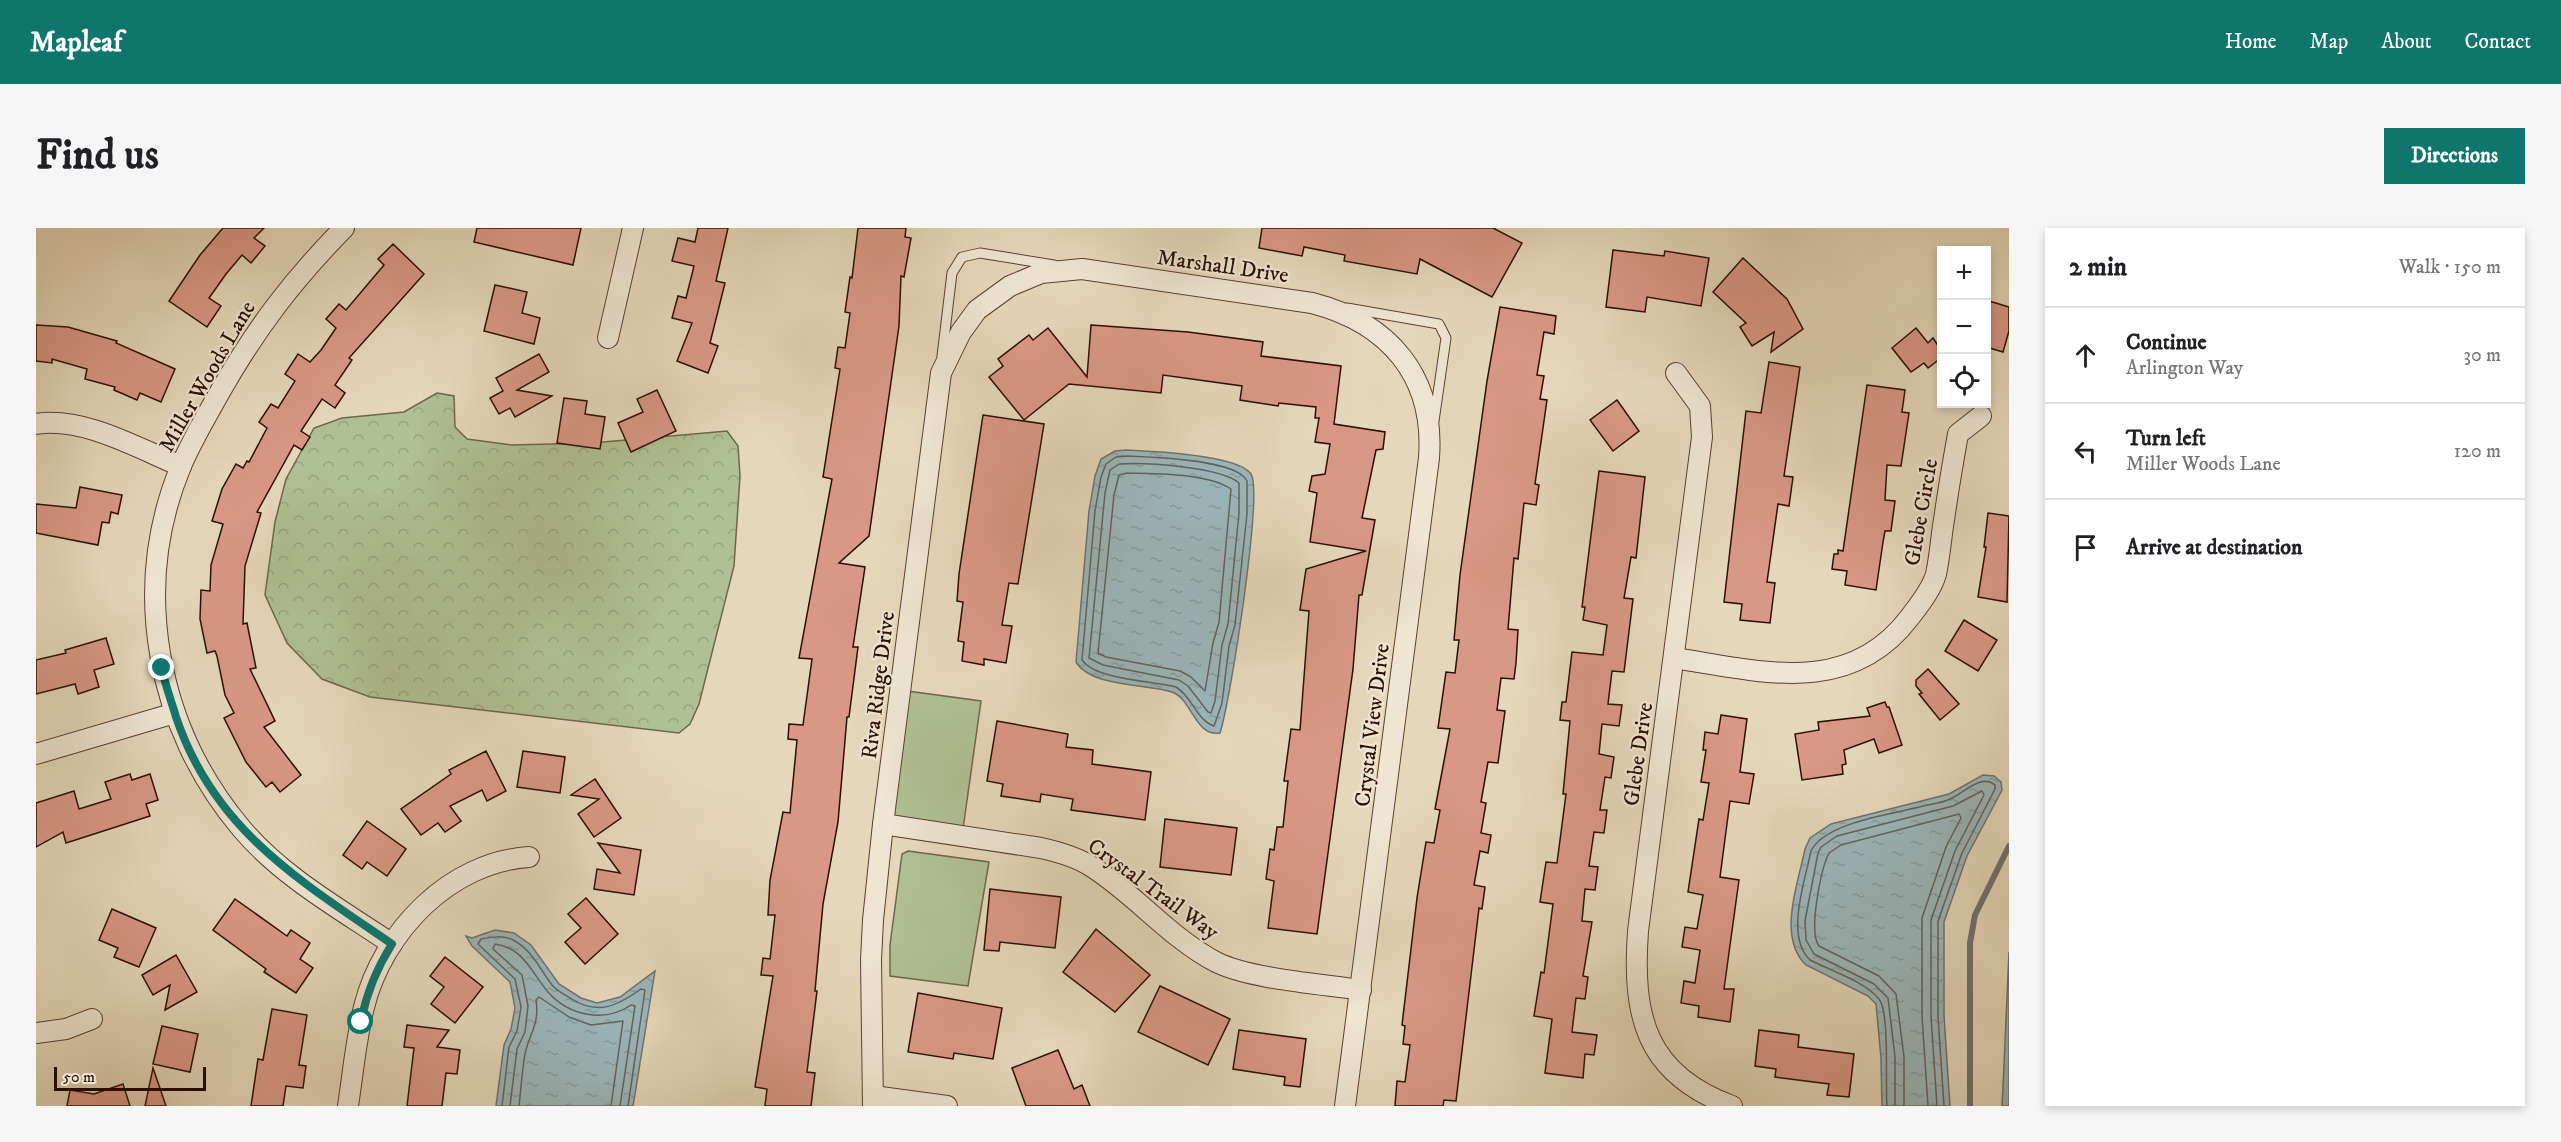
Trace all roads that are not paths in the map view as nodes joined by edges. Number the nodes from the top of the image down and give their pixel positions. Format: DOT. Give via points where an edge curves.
graph roads {
  1 [pos="344,228"];
  2 [pos="633,228"];
  3 [pos="1082,269"];
  4 [pos="992,297"];
  5 [pos="1312,303"];
  6 [pos="608,338"];
  7 [pos="1400,355"];
  8 [pos="941,373"];
  9 [pos="1676,373"];
  10 [pos="1981,416"];
  11 [pos="36,424"];
  12 [pos="1429,458"];
  13 [pos="181,466"];
  14 [pos="1674,658"];
  15 [pos="175,713"];
  16 [pos="36,754"];
  17 [pos="883,824"];
  18 [pos="529,857"];
  19 [pos="392,944"];
  20 [pos="1361,990"];
  21 [pos="92,1019"];
  22 [pos="36,1033"];
  23 [pos="873,1101"];
  24 [pos="348,1106"];
  25 [pos="947,1106"];
  26 [pos="1345,1106"];
  27 [pos="1732,1106"];
  1 -- 13 [label="street, Miller Woods Lane" via="298,277 248,344"];
  2 -- 6 [label="street"];
  3 -- 4 [label="street, Marshall Drive" via="1041,273"];
  3 -- 5 [label="street, Marshall Drive"];
  3 -- 8 [label="lane" via="980,253 962,257 952,273"];
  4 -- 8 [label="street, Riva Ridge Drive" via="968,320"];
  5 -- 7 [label="street, Marshall Drive" via="1359,319"];
  5 -- 12 [label="lane" via="1439,324 1446,338"];
  7 -- 12 [label="street, Crystal View Drive" via="1426,405"];
  8 -- 17 [label="street, Riva Ridge Drive"];
  9 -- 14 [label="street, Glebe Drive" via="1700,406 1702,437"];
  10 -- 14 [label="street, Glebe Circle" via="1958,434 1935,576 1921,603 1878,651 1852,663 1790,674"];
  11 -- 13 [label="street" via="89,428"];
  12 -- 20 [label="street, Crystal View Drive"];
  13 -- 15 [label="street, Miller Woods Lane" via="164,520 156,576 158,641 165,686"];
  14 -- 27 [label="street, Glebe Drive" via="1638,931 1637,990 1654,1047 1670,1070 1694,1089"];
  15 -- 16 [label="street"];
  15 -- 19 [label="street, Miller Woods Lane" via="197,765 240,827 296,878"];
  17 -- 20 [label="street, Crystal Trail Way" via="1065,854 1107,878 1191,947 1217,963 1251,973"];
  17 -- 23 [label="street, Riva Ridge Drive" via="871,960"];
  18 -- 19 [label="street" via="480,868 449,884 422,907"];
  19 -- 24 [label="street" via="364,1005"];
  20 -- 26 [label="street, Crystal View Drive"];
  21 -- 22 [label="street" via="66,1029"];
  23 -- 25 [label="street, Riva Ridge Drive"];
}
